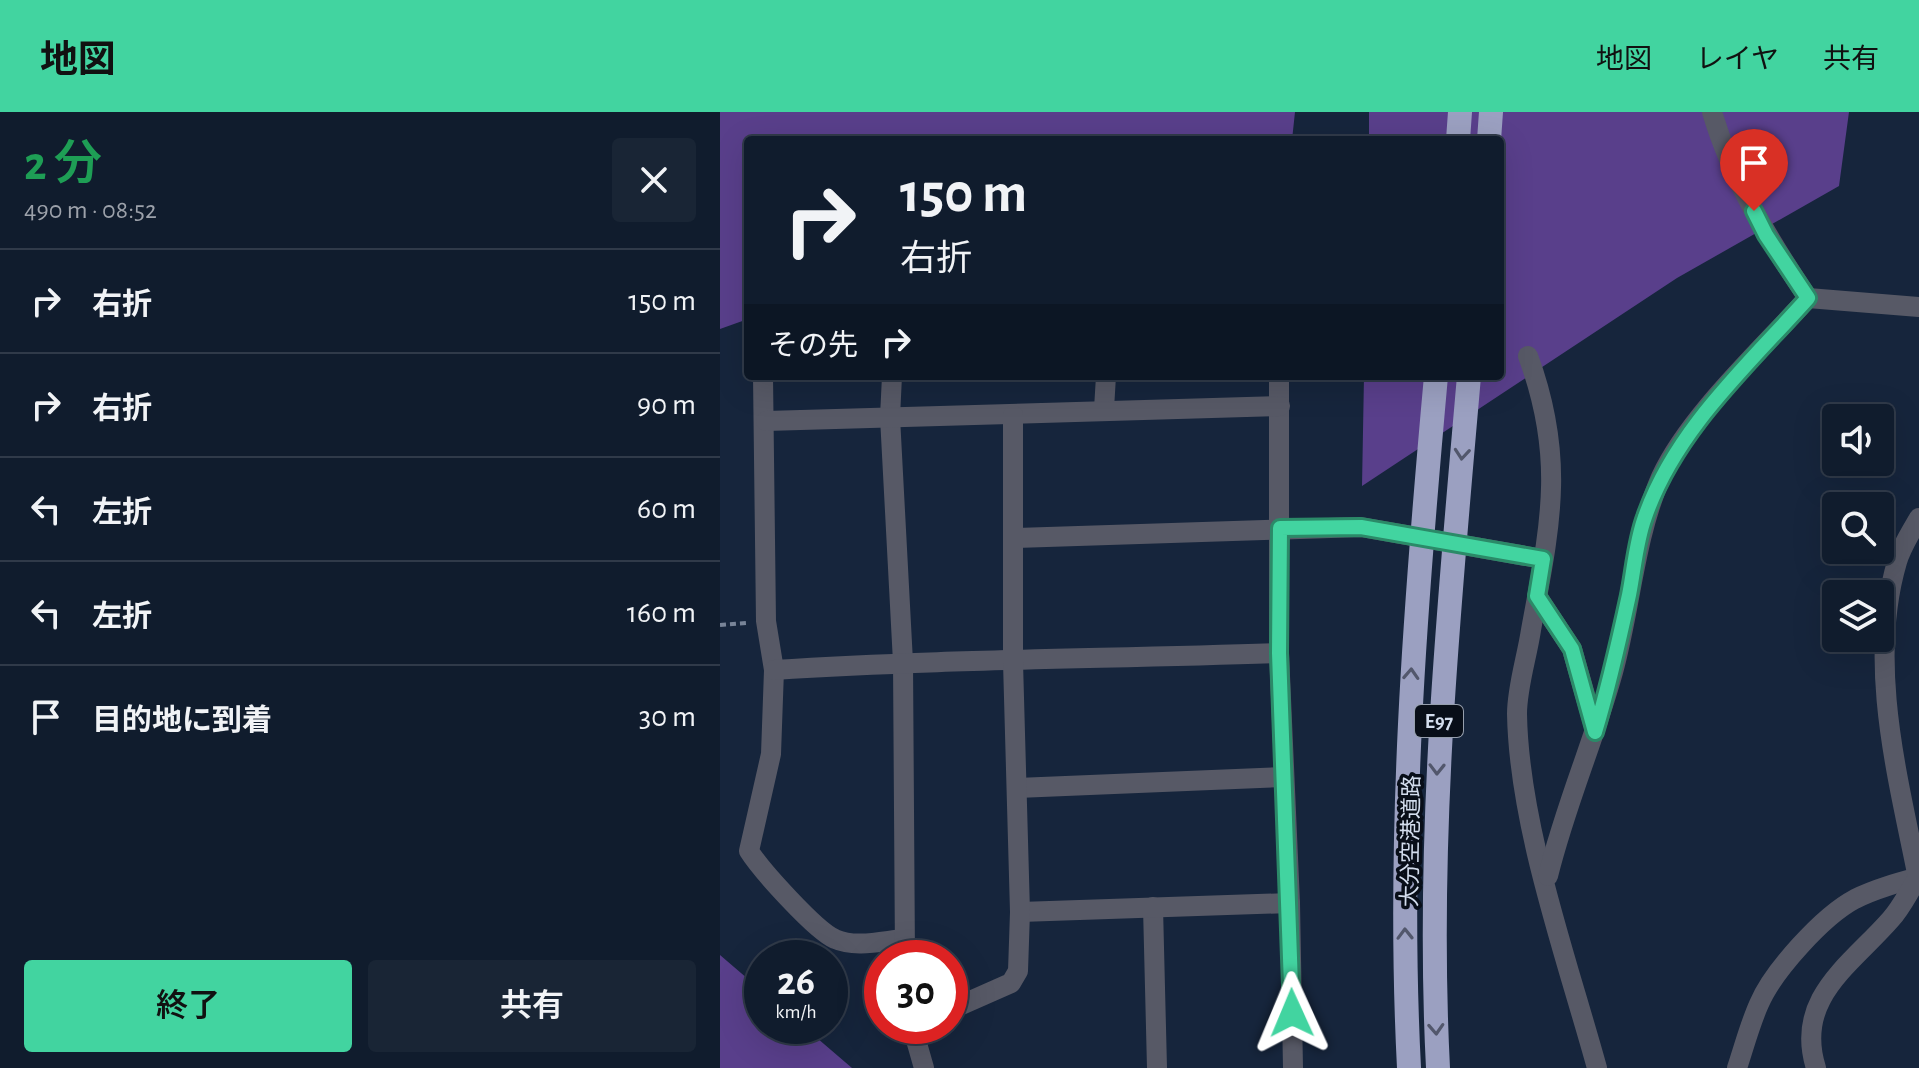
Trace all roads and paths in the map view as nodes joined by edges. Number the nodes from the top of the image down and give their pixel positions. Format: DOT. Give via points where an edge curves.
graph roads {
  1 [pos="1460,112"];
  2 [pos="1491,112"];
  3 [pos="1712,112"];
  4 [pos="1458,136"];
  5 [pos="1489,136"];
  6 [pos="1808,298"];
  7 [pos="1919,307"];
  8 [pos="1528,356"];
  9 [pos="763,380"];
  10 [pos="892,380"];
  11 [pos="1106,380"];
  12 [pos="1279,380"];
  13 [pos="1436,380"];
  14 [pos="1469,380"];
  15 [pos="1280,406"];
  16 [pos="1104,409"];
  17 [pos="1013,415"];
  18 [pos="890,417"];
  19 [pos="766,421"];
  20 [pos="1919,518"];
  21 [pos="1280,528"];
  22 [pos="1013,538"];
  23 [pos="1543,559"];
  24 [pos="1537,596"];
  25 [pos="766,621"];
  26 [pos="720,625"];
  27 [pos="1279,653"];
  28 [pos="903,662"];
  29 [pos="1013,662"];
  30 [pos="774,670"];
  31 [pos="1595,732"];
  32 [pos="1284,777"];
  33 [pos="1017,788"];
  34 [pos="1918,878"];
  35 [pos="1546,882"];
  36 [pos="1290,903"];
  37 [pos="1153,907"];
  38 [pos="1020,912"];
  39 [pos="904,940"];
  40 [pos="864,945"];
  41 [pos="968,1002"];
  42 [pos="918,1044"];
  43 [pos="924,1068"];
  44 [pos="1157,1068"];
  45 [pos="1293,1068"];
  46 [pos="1409,1068"];
  47 [pos="1438,1068"];
  48 [pos="1597,1068"];
  49 [pos="1737,1068"];
  50 [pos="1816,1068"];
  1 -- 4 [label="highway"];
  2 -- 5 [label="highway"];
  3 -- 6 [label="street" via="1766,235"];
  6 -- 7 [label="street"];
  6 -- 31 [label="street" via="1724,390 1662,477 1645,517 1614,671"];
  8 -- 23 [label="street" via="1543,396 1554,460"];
  9 -- 19 [label="street"];
  10 -- 18 [label="street"];
  11 -- 16 [label="street"];
  12 -- 15 [label="street"];
  46 -- 13 [label="highway, 大分空港道路 / E97, one-way" via="1407,743"];
  14 -- 47 [label="highway, 大分空港道路 / E97, one-way" via="1438,743"];
  15 -- 16 [label="street"];
  15 -- 21 [label="street"];
  16 -- 17 [label="street"];
  17 -- 18 [label="street"];
  17 -- 22 [label="street"];
  18 -- 19 [label="street"];
  18 -- 28 [label="street"];
  19 -- 25 [label="street"];
  20 -- 34 [label="street" via="1897,560 1885,617 1894,746"];
  21 -- 22 [label="street"];
  21 -- 23 [label="street" via="1361,527"];
  21 -- 27 [label="street"];
  22 -- 29 [label="street"];
  23 -- 24 [label="street"];
  24 -- 31 [label="street" via="1572,649"];
  24 -- 35 [label="street" via="1517,711 1530,813"];
  25 -- 26 [label="path"];
  25 -- 30 [label="street"];
  27 -- 29 [label="street"];
  27 -- 32 [label="street"];
  28 -- 29 [label="street"];
  28 -- 30 [label="street"];
  28 -- 39 [label="street"];
  29 -- 33 [label="street"];
  30 -- 40 [label="street" via="771,754 749,851 759,868 833,939"];
  31 -- 35 [label="street"];
  32 -- 33 [label="street"];
  32 -- 36 [label="street"];
  33 -- 38 [label="street"];
  34 -- 49 [label="street" via="1851,901 1818,929 1760,1002"];
  34 -- 50 [label="street" via="1894,916 1836,975 1819,1006 1808,1030"];
  35 -- 48 [label="street"];
  36 -- 37 [label="street"];
  36 -- 45 [label="street"];
  37 -- 38 [label="street"];
  37 -- 44 [label="street"];
  38 -- 41 [label="street" via="1018,971 1011,983"];
  42 -- 43 [label="street"];
}
